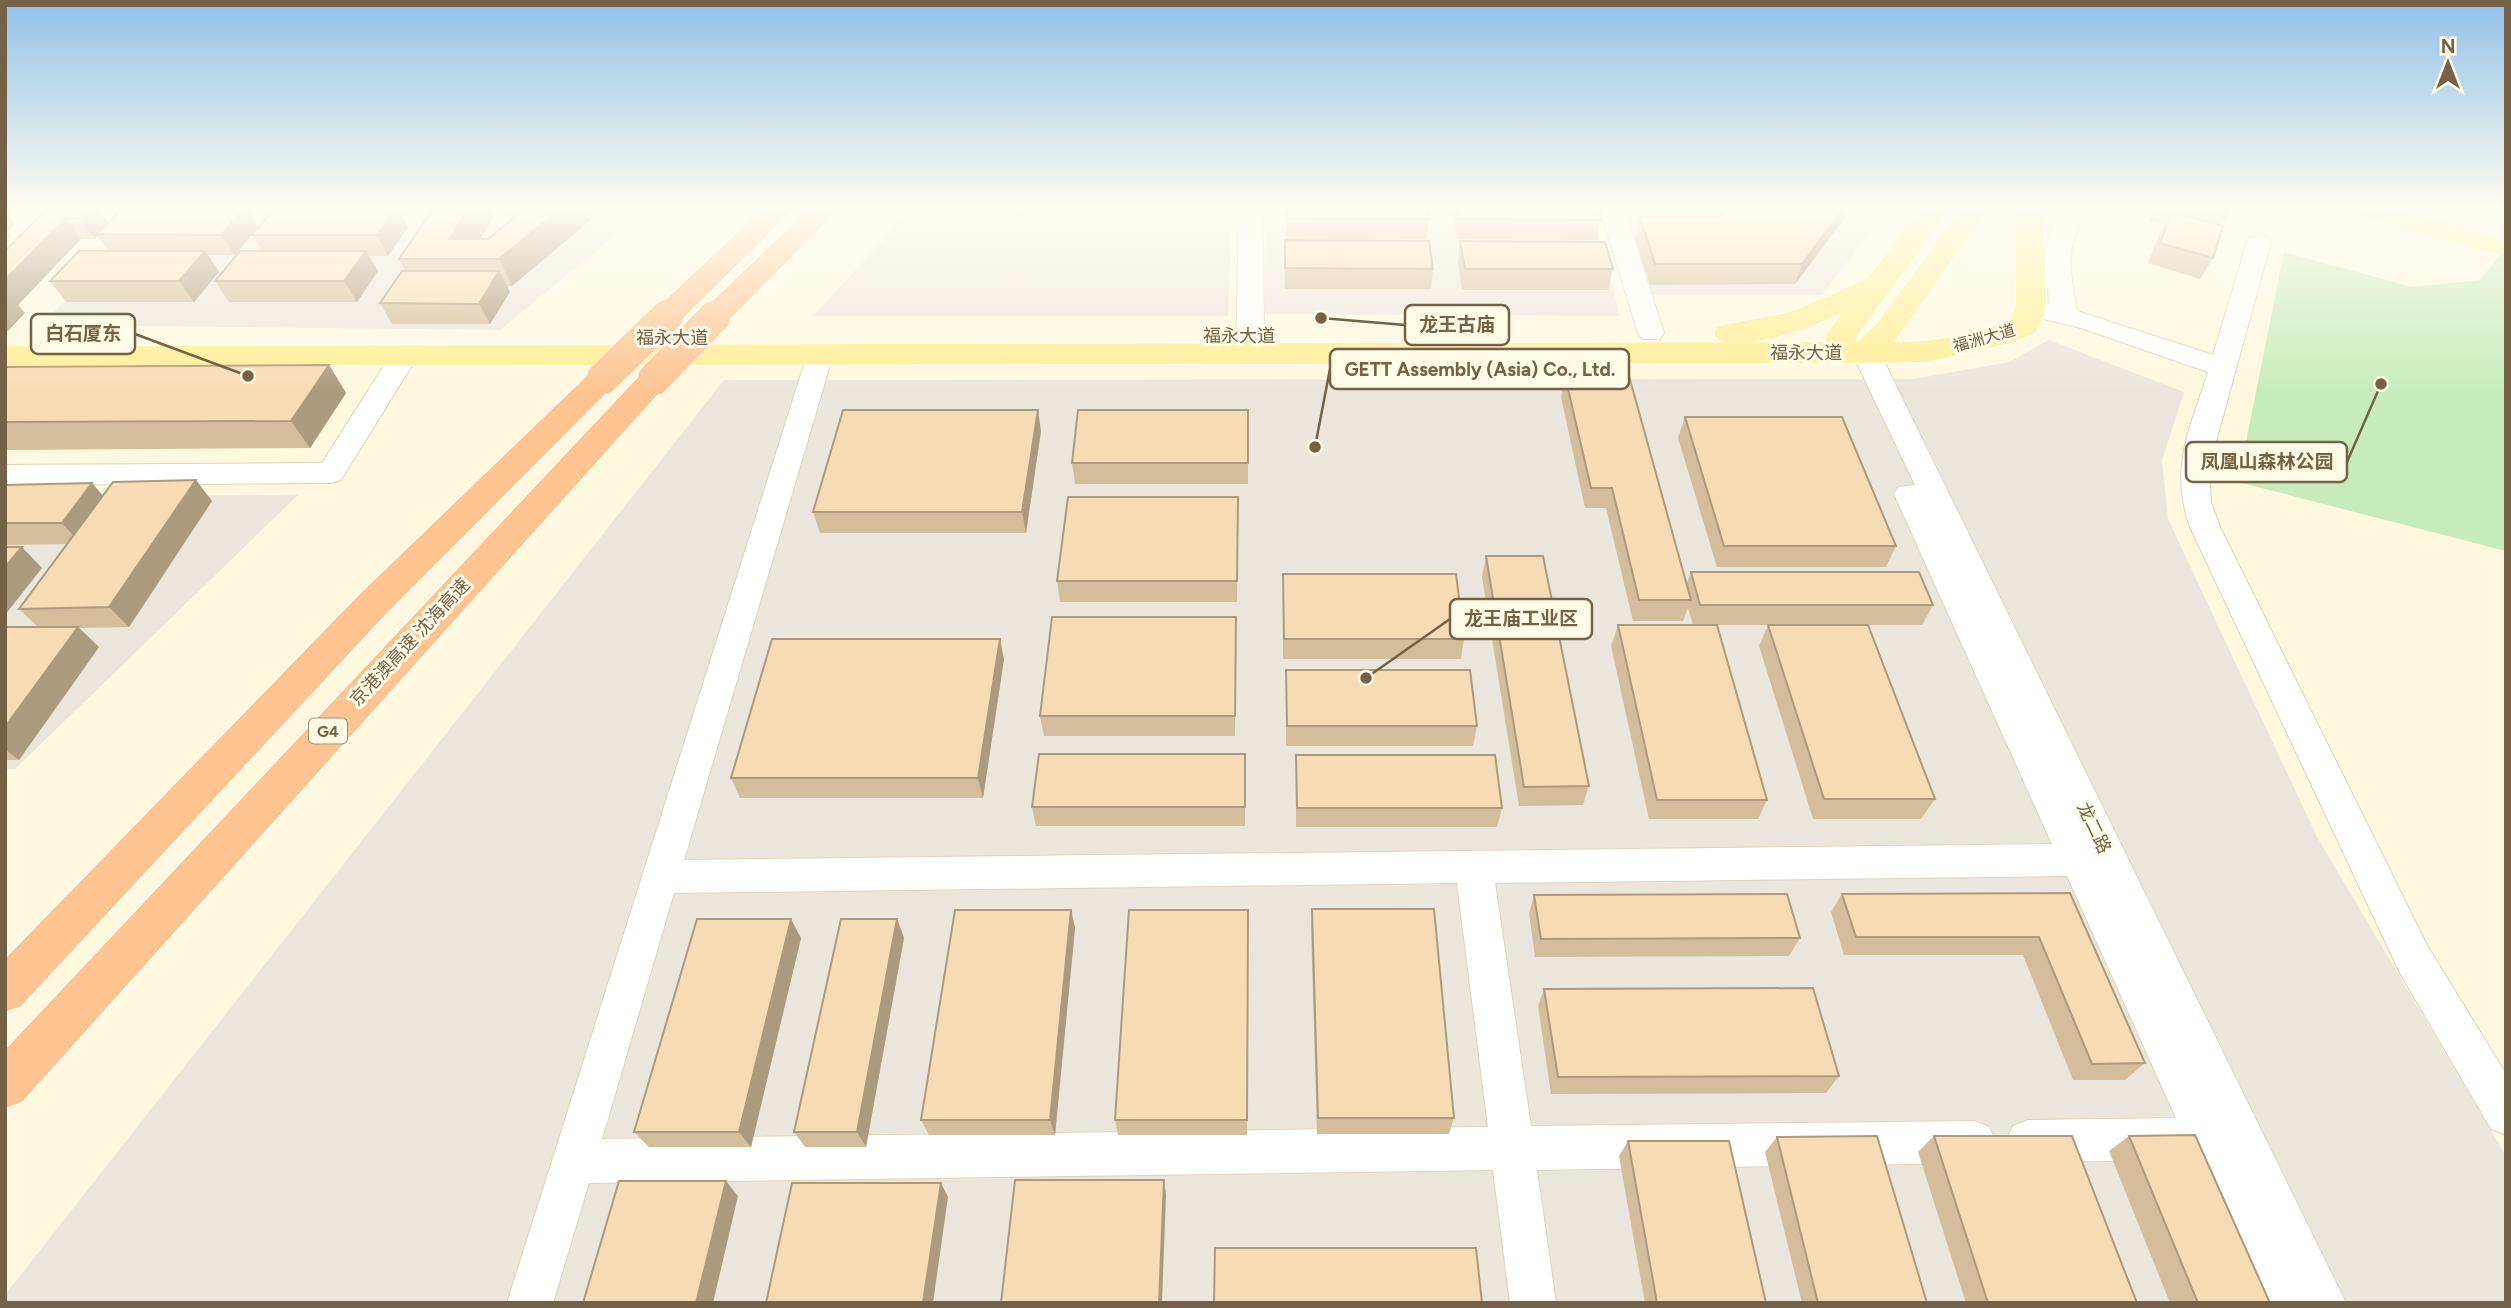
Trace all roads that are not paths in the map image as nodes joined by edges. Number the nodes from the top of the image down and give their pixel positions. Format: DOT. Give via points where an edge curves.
graph roads {
  1 [pos="716,270"];
  2 [pos="762,270"];
  3 [pos="1251,270"];
  4 [pos="1631,270"];
  5 [pos="1891,270"];
  6 [pos="1931,270"];
  7 [pos="2029,270"];
  8 [pos="2058,270"];
  9 [pos="2251,270"];
  10 [pos="1884,279"];
  11 [pos="2031,298"];
  12 [pos="2065,315"];
  13 [pos="1651,333"];
  14 [pos="1729,333"];
  15 [pos="5,342"];
  16 [pos="1250,344"];
  17 [pos="1850,347"];
  18 [pos="405,354"];
  19 [pos="819,355"];
  20 [pos="5,356"];
  21 [pos="2222,368"];
  22 [pos="5,475"];
  23 [pos="2094,859"];
  24 [pos="1474,867"];
  25 [pos="660,877"];
  26 [pos="5,990"];
  27 [pos="5,1085"];
  28 [pos="2506,1114"];
  29 [pos="2226,1138"];
  30 [pos="1512,1149"];
  31 [pos="573,1161"];
  32 [pos="530,1303"];
  33 [pos="1533,1303"];
  34 [pos="2284,1303"];
  35 [pos="2323,1303"];
  1 -- 26 [label="highway, bridge" via="372,605"];
  2 -- 27 [label="highway, 京港澳高速 沈海高速 / G4, bridge" via="654,379"];
  3 -- 16 [label="street"];
  4 -- 13 [label="street"];
  5 -- 10 [label="main road"];
  6 -- 17 [label="main road" via="1887,332"];
  7 -- 11 [label="main road"];
  8 -- 12 [label="street"];
  9 -- 21 [label="street"];
  10 -- 14 [label="main road" via="1825,312"];
  10 -- 17 [label="main road"];
  11 -- 12 [label="street"];
  11 -- 17 [label="main road, 福洲大道" via="2024,326 2000,336 1927,352"];
  12 -- 21 [label="street"];
  13 -- 14 [label="main road, 福永大道"];
  13 -- 16 [label="main road, 福永大道"];
  14 -- 17 [label="main road, 福永大道"];
  15 -- 16 [label="main road, 福永大道"];
  16 -- 17 [label="main road, 福永大道"];
  16 -- 19 [label="main road, 福永大道"];
  17 -- 23 [label="street, 龙二路"];
  18 -- 19 [label="main road, 福永大道"];
  18 -- 20 [label="main road, 福永大道"];
  18 -- 22 [label="street" via="331,473"];
  19 -- 25 [label="street"];
  21 -- 28 [label="street" via="2194,467 2196,502 2205,527 2414,960"];
  23 -- 24 [label="street"];
  23 -- 29 [label="street, 龙二路"];
  24 -- 25 [label="street"];
  24 -- 30 [label="street"];
  25 -- 31 [label="street"];
  29 -- 30 [label="street"];
  29 -- 34 [label="street, 龙二路"];
  29 -- 35 [label="street, 龙二路"];
  30 -- 31 [label="street"];
  30 -- 33 [label="street"];
  31 -- 32 [label="street"];
}
